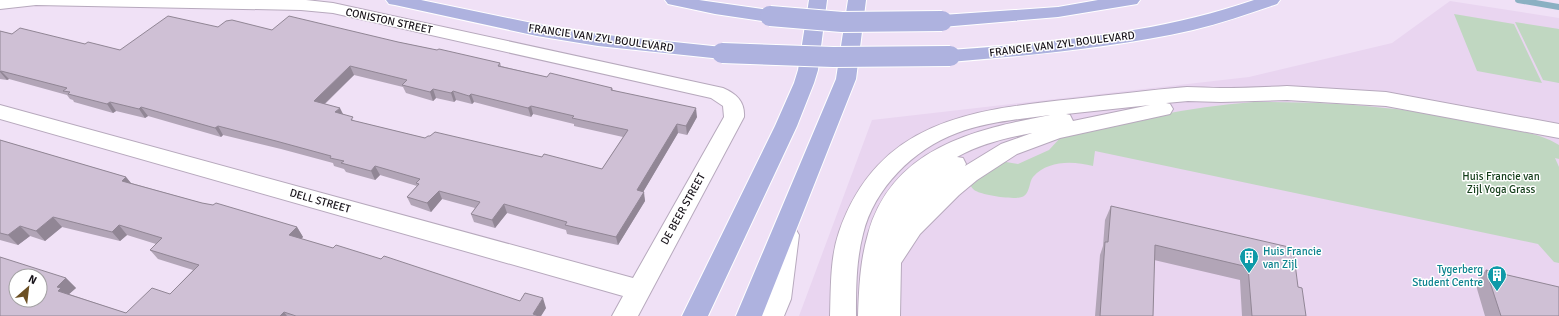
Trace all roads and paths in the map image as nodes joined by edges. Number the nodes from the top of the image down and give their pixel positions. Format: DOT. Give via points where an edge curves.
graph roads {
  1 [pos="34,0"];
  2 [pos="38,0"];
  3 [pos="395,0"];
  4 [pos="674,0"];
  5 [pos="818,0"];
  6 [pos="857,0"];
  7 [pos="1131,0"];
  8 [pos="1271,0"];
  9 [pos="0,4"];
  10 [pos="1188,94"];
  11 [pos="1220,95"];
  12 [pos="732,101"];
  13 [pos="0,112"];
  14 [pos="1559,131"];
  15 [pos="788,224"];
  16 [pos="639,290"];
  17 [pos="625,316"];
  18 [pos="695,316"];
  19 [pos="749,316"];
  20 [pos="771,316"];
  21 [pos="843,316"];
  22 [pos="858,316"];
  23 [pos="871,316"];
  24 [pos="887,316"];
  1 -- 9 [label="street"];
  2 -- 12 [label="street, CONISTON STREET" via="301,5 333,8 716,93"];
  3 -- 8 [label="main road, FRANCIE VAN ZYL BOULEVARD, bridge" via="598,40 722,53 833,58 950,56 1083,43 1205,21"];
  4 -- 7 [label="main road, bridge" via="715,9 842,22 942,21 1058,12"];
  5 -- 18 [label="main road" via="804,83"];
  6 -- 15 [label="main road" via="846,79"];
  10 -- 11 [label="street"];
  10 -- 21 [label="street" via="1026,111 979,119 949,128 920,143 899,158 874,185 860,211 851,233 844,272"];
  10 -- 22 [label="street" via="1004,123 970,131 930,150 894,180 879,201 865,235 859,272"];
  10 -- 23 [label="street" via="973,140 940,156 902,188 889,208 876,250"];
  11 -- 14 [label="street" via="1287,93 1386,99"];
  11 -- 24 [label="street" via="1185,105 1066,129 1009,149 970,174 950,189 912,228 889,262"];
  12 -- 16 [label="street, DE BEER STREET" via="735,108 734,117"];
  13 -- 16 [label="street, DELL STREET"];
  15 -- 19 [label="main road"];
  15 -- 20 [label="street" via="778,299"];
  16 -- 17 [label="street, DE BEER STREET"];
}
